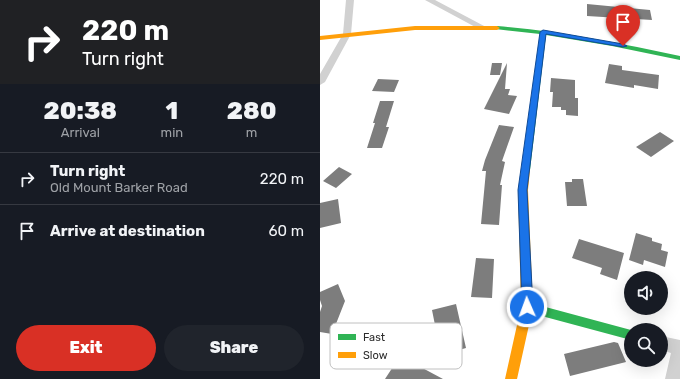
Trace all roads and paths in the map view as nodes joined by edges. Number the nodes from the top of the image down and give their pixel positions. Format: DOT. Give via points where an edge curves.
graph roads {
  1 [pos="350,0"];
  2 [pos="429,0"];
  3 [pos="482,28"];
  4 [pos="543,32"];
  5 [pos="346,34"];
  6 [pos="320,38"];
  7 [pos="680,58"];
  8 [pos="320,82"];
  9 [pos="527,307"];
  10 [pos="624,333"];
  11 [pos="668,345"];
  12 [pos="680,349"];
  13 [pos="511,379"];
  14 [pos="673,379"];
  1 -- 5 [label="street"];
  2 -- 3 [label="street"];
  3 -- 4 [label="street"];
  3 -- 5 [label="street" via="414,28"];
  4 -- 7 [label="street"];
  4 -- 9 [label="street" via="523,190"];
  5 -- 6 [label="street"];
  5 -- 8 [label="street"];
  9 -- 10 [label="street"];
  9 -- 13 [label="street"];
  11 -- 12 [label="street"];
  12 -- 14 [label="street"];
}
